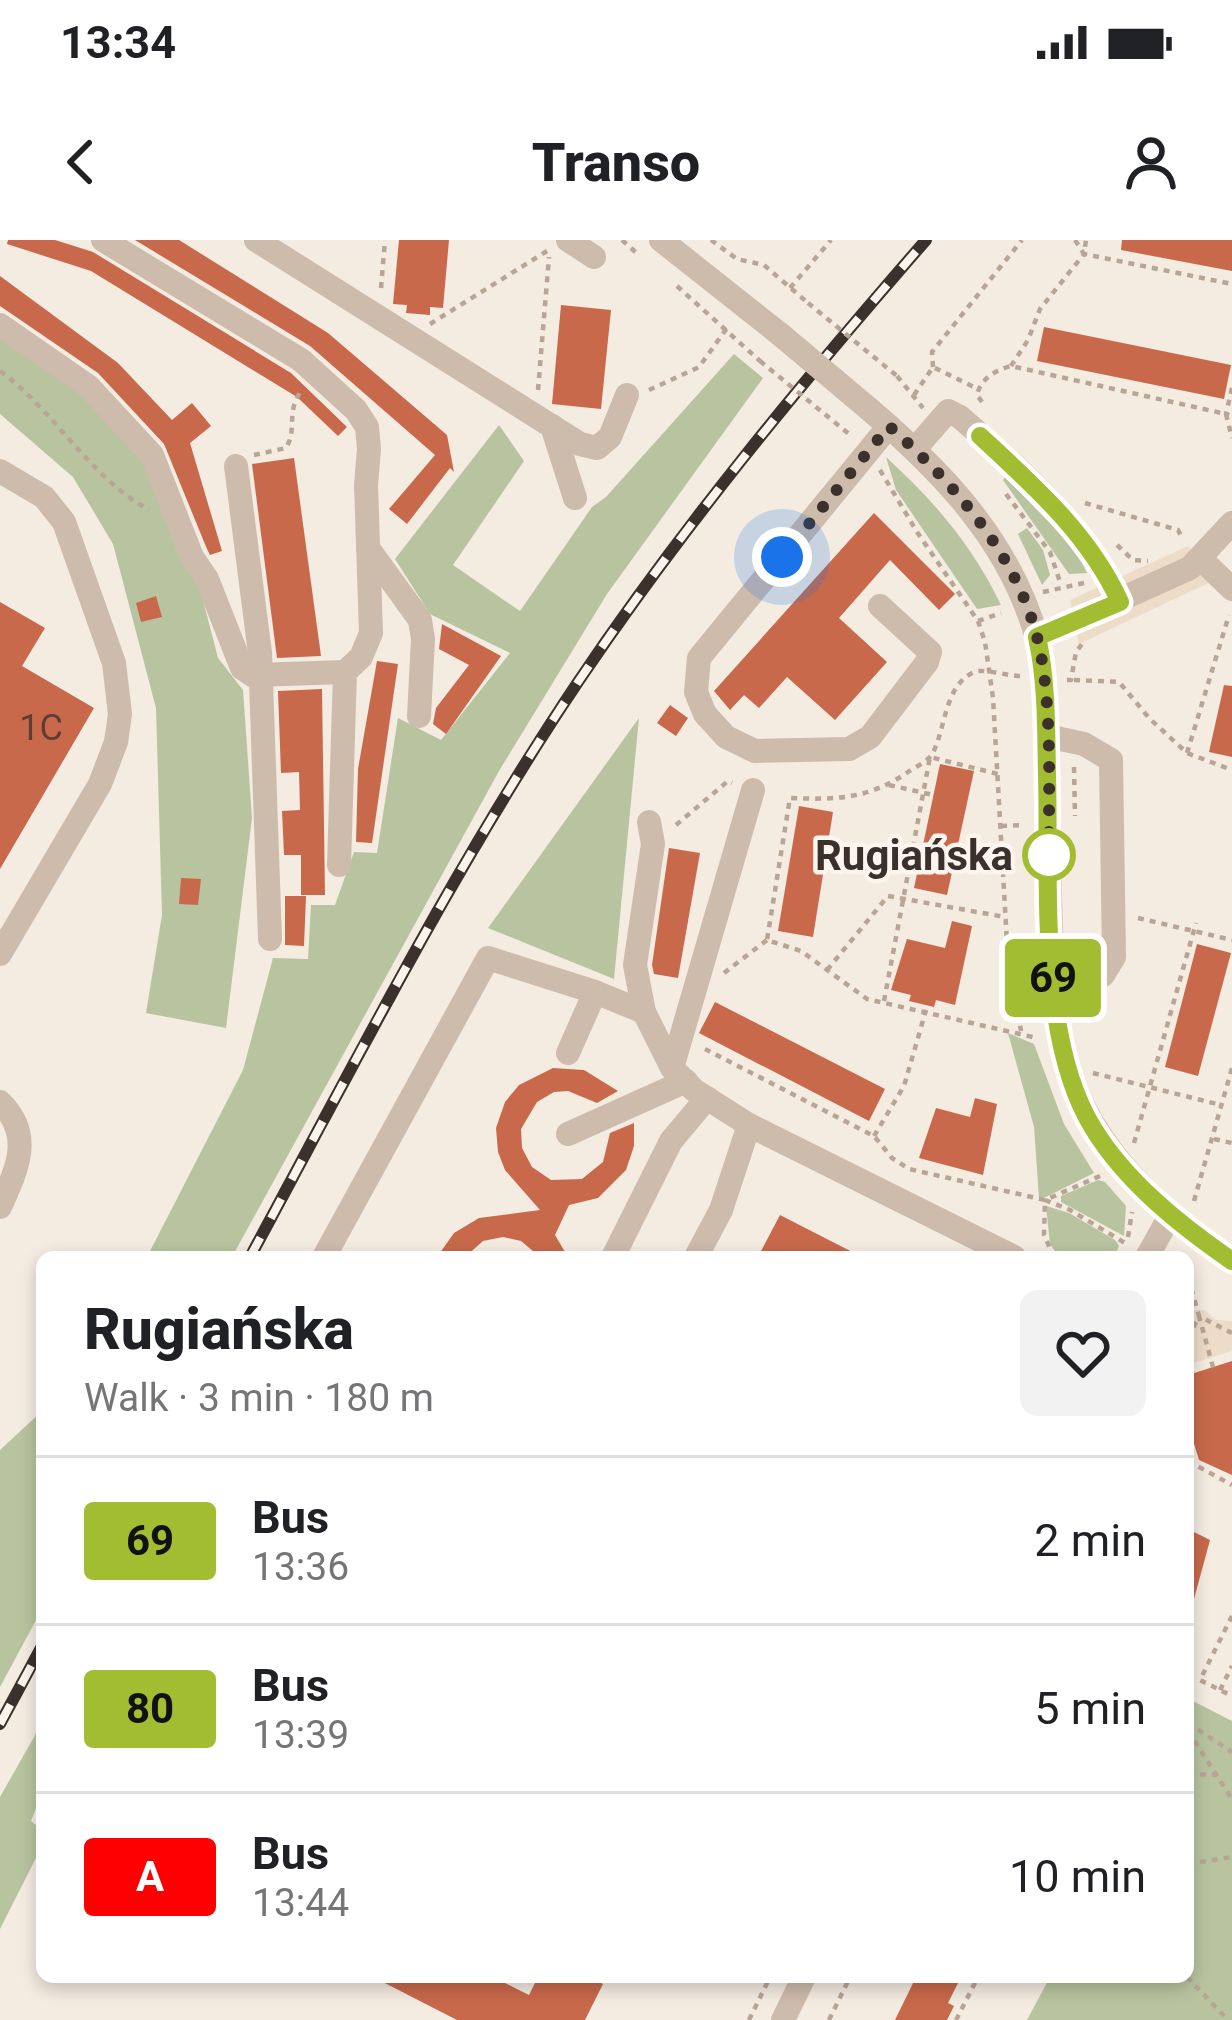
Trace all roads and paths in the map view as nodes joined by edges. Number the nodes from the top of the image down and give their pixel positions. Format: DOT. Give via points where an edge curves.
graph roads {
  1 [pos="103,240"];
  2 [pos="256,240"];
  3 [pos="385,240"];
  4 [pos="568,240"];
  5 [pos="712,240"];
  6 [pos="831,240"];
  7 [pos="1022,240"];
  8 [pos="1075,240"];
  9 [pos="1086,240"];
  10 [pos="624,242"];
  11 [pos="652,249"];
  12 [pos="604,251"];
  13 [pos="1084,254"];
  14 [pos="1232,284"];
  15 [pos="676,286"];
  16 [pos="790,288"];
  17 [pos="378,317"];
  18 [pos="0,325"];
  19 [pos="727,328"];
  20 [pos="410,337"];
  21 [pos="1011,366"];
  22 [pos="933,367"];
  23 [pos="0,371"];
  24 [pos="1232,388"];
  25 [pos="978,389"];
  26 [pos="626,398"];
  27 [pos="913,398"];
  28 [pos="986,409"];
  29 [pos="290,411"];
  30 [pos="1229,415"];
  31 [pos="544,421"];
  32 [pos="937,422"];
  33 [pos="889,426"];
  34 [pos="1232,438"];
  35 [pos="858,443"];
  36 [pos="914,449"];
  37 [pos="236,466"];
  38 [pos="0,471"];
  39 [pos="1005,493"];
  40 [pos="575,498"];
  41 [pos="1085,514"];
  42 [pos="1231,527"];
  43 [pos="180,528"];
  44 [pos="1117,544"];
  45 [pos="368,548"];
  46 [pos="1195,555"];
  47 [pos="1164,563"];
  48 [pos="1061,585"];
  49 [pos="1232,589"];
  50 [pos="1120,602"];
  51 [pos="1232,603"];
  52 [pos="880,606"];
  53 [pos="1037,637"];
  54 [pos="345,672"];
  55 [pos="261,674"];
  56 [pos="991,674"];
  57 [pos="419,716"];
  58 [pos="1047,736"];
  59 [pos="930,757"];
  60 [pos="1232,770"];
  61 [pos="998,774"];
  62 [pos="889,785"];
  63 [pos="751,789"];
  64 [pos="923,792"];
  65 [pos="934,795"];
  66 [pos="790,798"];
  67 [pos="1026,825"];
  68 [pos="1001,826"];
  69 [pos="651,834"];
  70 [pos="911,856"];
  71 [pos="920,858"];
  72 [pos="339,865"];
  73 [pos="903,900"];
  74 [pos="1114,912"];
  75 [pos="1005,919"];
  76 [pos="1025,922"];
  77 [pos="1195,927"];
  78 [pos="270,939"];
  79 [pos="1232,940"];
  80 [pos="0,954"];
  81 [pos="826,970"];
  82 [pos="1053,986"];
  83 [pos="595,992"];
  84 [pos="884,1003"];
  85 [pos="926,1010"];
  86 [pos="644,1012"];
  87 [pos="680,1036"];
  88 [pos="568,1053"];
  89 [pos="1232,1068"];
  90 [pos="1090,1073"];
  91 [pos="679,1074"];
  92 [pos="1231,1078"];
  93 [pos="1151,1082"];
  94 [pos="707,1098"];
  95 [pos="0,1102"];
  96 [pos="1221,1105"];
  97 [pos="749,1125"];
  98 [pos="568,1134"];
  99 [pos="874,1136"];
  100 [pos="1212,1139"];
  101 [pos="1232,1143"];
  102 [pos="1109,1172"];
  103 [pos="1130,1199"];
  104 [pos="1045,1200"];
  105 [pos="0,1207"];
  106 [pos="1182,1208"];
  107 [pos="1135,1249"];
  108 [pos="327,1251"];
  109 [pos="616,1251"];
  110 [pos="699,1251"];
  111 [pos="1002,1251"];
  112 [pos="1051,1251"];
  113 [pos="1232,1261"];
  114 [pos="1194,1298"];
  115 [pos="1199,1316"];
  116 [pos="1194,1326"];
  117 [pos="1231,1330"];
  118 [pos="1214,1371"];
  119 [pos="1194,1467"];
  120 [pos="1232,1485"];
  121 [pos="1232,1616"];
  122 [pos="1232,1666"];
  123 [pos="1220,1690"];
  124 [pos="1232,1696"];
  125 [pos="1194,1730"];
  126 [pos="1194,1737"];
  127 [pos="1232,1752"];
  128 [pos="1194,1774"];
  129 [pos="1216,1775"];
  130 [pos="1232,1799"];
  131 [pos="1232,1857"];
  132 [pos="1194,1863"];
  133 [pos="767,1983"];
  134 [pos="793,1983"];
  135 [pos="847,1983"];
  136 [pos="975,1983"];
  137 [pos="1193,1983"];
  138 [pos="748,2020"];
  139 [pos="783,2020"];
  140 [pos="829,2020"];
  141 [pos="956,2020"];
  142 [pos="1228,2020"];
  1 -- 45 [label="street" via="302,359 356,410 367,427"];
  2 -- 17 [label="street"];
  3 -- 17 [label="path"];
  4 -- 12 [label="street"];
  5 -- 16 [label="path"];
  6 -- 16 [label="path"];
  7 -- 22 [label="path" via="932,352"];
  8 -- 13 [label="path"];
  9 -- 13 [label="path"];
  10 -- 11 [label="path"];
  10 -- 12 [label="path"];
  11 -- 33 [label="street, bridge" via="782,335"];
  13 -- 14 [label="path"];
  13 -- 21 [label="path" via="1040,309"];
  15 -- 19 [label="path"];
  16 -- 27 [label="path, bridge"];
  17 -- 20 [label="street"];
  18 -- 43 [label="street" via="88,386 152,455"];
  19 -- 26 [label="path" via="699,367"];
  19 -- 35 [label="path, bridge"];
  20 -- 31 [label="street"];
  20 -- 31 [label="path" via="550,249"];
  21 -- 25 [label="path"];
  21 -- 30 [label="path"];
  22 -- 25 [label="path"];
  22 -- 27 [label="path"];
  23 -- 43 [label="path" via="110,485"];
  24 -- 30 [label="path"];
  25 -- 28 [label="path"];
  26 -- 31 [label="street" via="597,448"];
  27 -- 32 [label="path"];
  29 -- 37 [label="path" via="286,448"];
  30 -- 34 [label="path"];
  31 -- 40 [label="street"];
  32 -- 36 [label="street"];
  32 -- 50 [label="street" via="948,411 960,417 1026,479 1092,551"];
  33 -- 35 [label="street"];
  33 -- 36 [label="street"];
  35 -- 52 [label="street" via="699,658 696,692 705,714 754,751 849,749 870,737 930,652"];
  35 -- 56 [label="path" via="977,621"];
  36 -- 53 [label="street" via="992,538"];
  37 -- 55 [label="street"];
  38 -- 80 [label="street" via="44,497 64,522 120,699 100,784"];
  39 -- 48 [label="path" via="1050,552"];
  41 -- 46 [label="path" via="1070,498 1178,530"];
  42 -- 46 [label="street"];
  43 -- 55 [label="street" via="239,662"];
  44 -- 47 [label="path" via="1133,560"];
  45 -- 54 [label="street" via="371,633"];
  45 -- 57 [label="street" via="420,620"];
  46 -- 49 [label="street"];
  46 -- 50 [label="street"];
  50 -- 53 [label="street"];
  51 -- 60 [label="path" via="1186,753"];
  53 -- 58 [label="street"];
  54 -- 55 [label="street"];
  54 -- 72 [label="street"];
  55 -- 78 [label="street"];
  56 -- 59 [label="path" via="971,673 953,696"];
  56 -- 61 [label="path"];
  58 -- 74 [label="street" via="1111,760"];
  58 -- 82 [label="street"];
  59 -- 61 [label="path"];
  59 -- 62 [label="path"];
  59 -- 64 [label="path"];
  61 -- 68 [label="path"];
  62 -- 64 [label="path"];
  62 -- 66 [label="path" via="839,800"];
  63 -- 66 [label="path"];
  63 -- 69 [label="path"];
  63 -- 87 [label="street"];
  64 -- 65 [label="path"];
  64 -- 70 [label="path"];
  66 -- 81 [label="path" via="767,940"];
  67 -- 68 [label="path"];
  68 -- 75 [label="path"];
  69 -- 86 [label="street" via="635,965"];
  70 -- 71 [label="path"];
  70 -- 73 [label="path"];
  73 -- 75 [label="path"];
  73 -- 81 [label="path" via="888,896"];
  73 -- 84 [label="path"];
  74 -- 77 [label="path"];
  74 -- 82 [label="street" via="1111,967"];
  75 -- 76 [label="path"];
  75 -- 85 [label="path" via="1021,1031"];
  77 -- 79 [label="path"];
  77 -- 93 [label="path"];
  81 -- 84 [label="path"];
  82 -- 106 [label="street" via="1060,1047 1085,1115 1119,1163"];
  83 -- 86 [label="street"];
  83 -- 88 [label="street"];
  83 -- 108 [label="street" via="488,958"];
  84 -- 85 [label="path"];
  85 -- 99 [label="path" via="904,1086"];
  86 -- 91 [label="street"];
  87 -- 91 [label="street"];
  87 -- 99 [label="path"];
  89 -- 92 [label="path"];
  90 -- 96 [label="path"];
  91 -- 94 [label="street"];
  91 -- 98 [label="street"];
  92 -- 96 [label="path"];
  94 -- 97 [label="street"];
  94 -- 109 [label="street" via="671,1141"];
  95 -- 105 [label="street" via="16,1120 22,1150"];
  96 -- 100 [label="path"];
  97 -- 110 [label="street"];
  97 -- 111 [label="street"];
  99 -- 104 [label="path" via="909,1169"];
  100 -- 101 [label="path"];
  100 -- 106 [label="path"];
  102 -- 104 [label="path"];
  103 -- 107 [label="path"];
  104 -- 107 [label="path"];
  104 -- 112 [label="path"];
  106 -- 107 [label="street"];
  106 -- 113 [label="street"];
  114 -- 115 [label="path"];
  115 -- 116 [label="path"];
  115 -- 117 [label="path"];
  115 -- 118 [label="path"];
  119 -- 120 [label="path"];
  121 -- 123 [label="path" via="1200,1680"];
  122 -- 123 [label="path"];
  123 -- 124 [label="path"];
  125 -- 127 [label="path"];
  126 -- 129 [label="path"];
  128 -- 129 [label="path"];
  129 -- 130 [label="path"];
  131 -- 132 [label="path"];
  133 -- 138 [label="path"];
  134 -- 139 [label="street"];
  135 -- 140 [label="path"];
  136 -- 141 [label="path"];
  137 -- 142 [label="path"];
}
